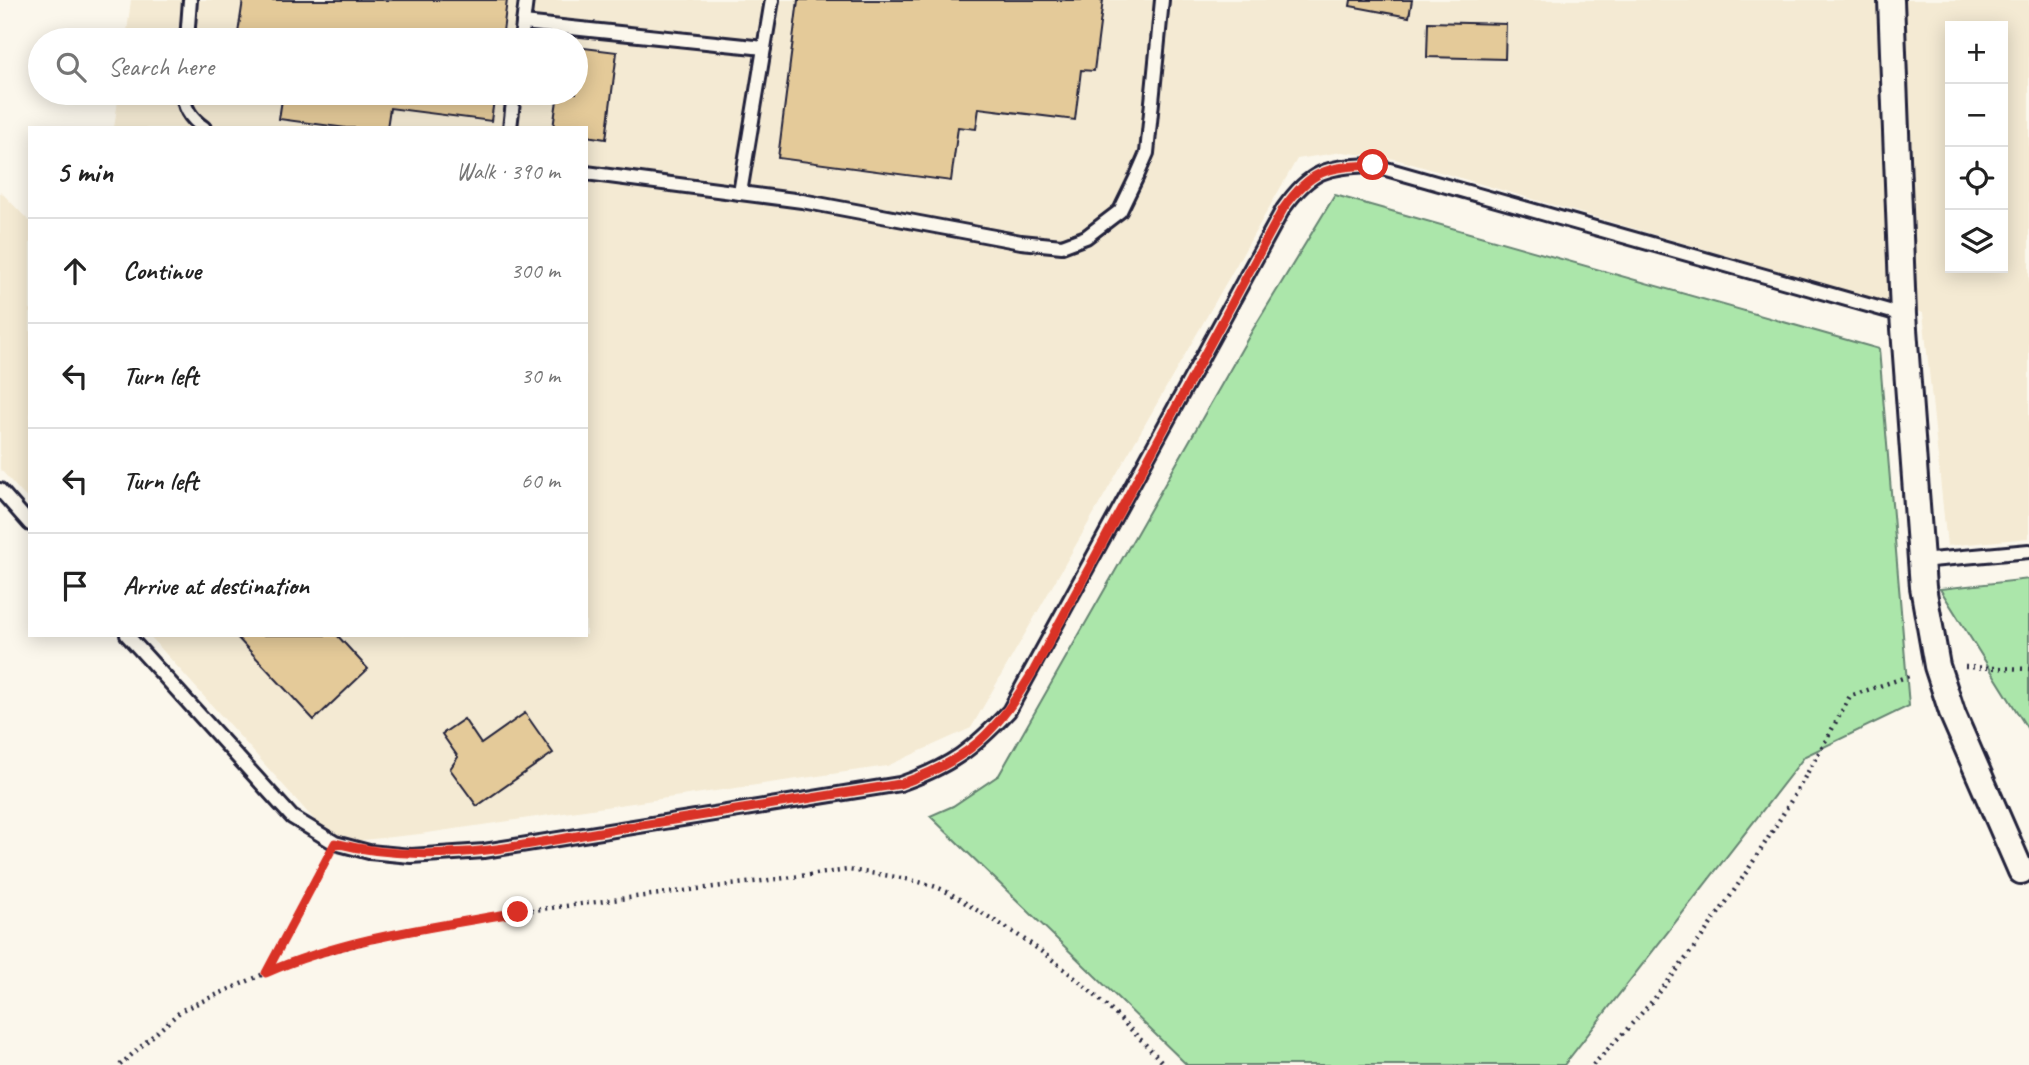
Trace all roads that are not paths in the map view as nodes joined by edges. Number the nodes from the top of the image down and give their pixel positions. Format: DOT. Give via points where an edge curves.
graph roads {
  1 [pos="190,0"];
  2 [pos="526,0"];
  3 [pos="772,0"];
  4 [pos="1162,0"];
  5 [pos="1891,0"];
  6 [pos="523,23"];
  7 [pos="188,28"];
  8 [pos="522,28"];
  9 [pos="571,28"];
  10 [pos="588,30"];
  11 [pos="764,48"];
  12 [pos="184,105"];
  13 [pos="513,105"];
  14 [pos="202,126"];
  15 [pos="510,126"];
  16 [pos="588,173"];
  17 [pos="740,193"];
  18 [pos="1903,315"];
  19 [pos="0,490"];
  20 [pos="28,522"];
  21 [pos="2029,551"];
  22 [pos="1920,561"];
  23 [pos="129,637"];
  24 [pos="2021,871"];
  1 -- 7 [label="lane"];
  2 -- 6 [label="lane"];
  3 -- 11 [label="lane"];
  4 -- 17 [label="lane" via="1147,153 1120,211 1086,237 1062,246 1021,243"];
  5 -- 18 [label="street"];
  6 -- 8 [label="lane"];
  6 -- 9 [label="lane"];
  10 -- 11 [label="lane"];
  11 -- 17 [label="lane"];
  12 -- 14 [label="lane"];
  13 -- 15 [label="lane"];
  16 -- 17 [label="lane"];
  18 -- 22 [label="street"];
  18 -- 23 [label="lane" via="1373,165 1330,167 1301,184 1283,209 1009,712 975,747 938,771 900,784 484,850 411,856 369,852 335,843 292,817"];
  19 -- 20 [label="lane"];
  21 -- 22 [label="lane"];
  22 -- 24 [label="street" via="1937,666 1953,715"];
}
